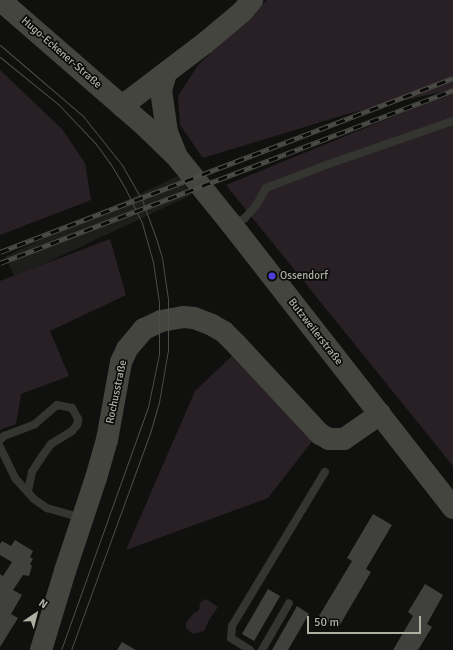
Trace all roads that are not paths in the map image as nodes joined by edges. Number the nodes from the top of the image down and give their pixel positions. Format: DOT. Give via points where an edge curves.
graph roads {
  1 [pos="0,0"];
  2 [pos="252,0"];
  3 [pos="166,73"];
  4 [pos="122,106"];
  5 [pos="453,121"];
  6 [pos="177,157"];
  7 [pos="232,225"];
  8 [pos="380,414"];
  9 [pos="0,440"];
  10 [pos="0,447"];
  11 [pos="325,472"];
  12 [pos="28,491"];
  13 [pos="453,508"];
  14 [pos="83,518"];
  15 [pos="288,603"];
  16 [pos="41,650"];
  17 [pos="250,650"];
  18 [pos="262,650"];
  1 -- 4 [label="street, Hugo-Eckener-Straße"];
  2 -- 3 [label="street" via="242,12"];
  3 -- 4 [label="street"];
  3 -- 6 [label="street, Butzweilerstraße" via="161,90 164,113 167,132"];
  4 -- 6 [label="street, Butzweilerstraße"];
  5 -- 7 [label="lane" via="266,188 245,218"];
  6 -- 7 [label="street, Butzweilerstraße"];
  7 -- 8 [label="street, Butzweilerstraße"];
  8 -- 13 [label="street, Butzweilerstraße"];
  8 -- 14 [label="street, Rochusstraße" via="344,439 329,439 320,434 224,332 194,318 161,321 144,330 127,349 121,362 107,440"];
  9 -- 12 [label="lane" via="35,424 57,405 72,408 78,419 77,425 51,444 32,472"];
  10 -- 12 [label="lane" via="15,478"];
  11 -- 17 [label="lane" via="232,626 230,638"];
  12 -- 14 [label="lane" via="47,508"];
  14 -- 16 [label="street, Rochusstraße"];
  15 -- 18 [label="lane"];
}
